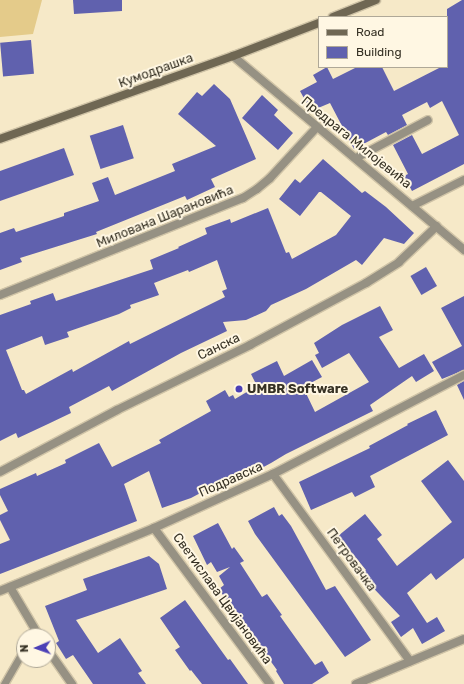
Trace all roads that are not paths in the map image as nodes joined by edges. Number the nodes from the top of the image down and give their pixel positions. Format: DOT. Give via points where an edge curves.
graph roads {
  1 [pos="376,0"];
  2 [pos="336,16"];
  3 [pos="318,22"];
  4 [pos="233,56"];
  5 [pos="428,120"];
  6 [pos="317,127"];
  7 [pos="0,139"];
  8 [pos="356,158"];
  9 [pos="464,180"];
  10 [pos="412,206"];
  11 [pos="437,226"];
  12 [pos="464,250"];
  13 [pos="0,295"];
  14 [pos="464,375"];
  15 [pos="0,472"];
  16 [pos="273,474"];
  17 [pos="154,528"];
  18 [pos="10,587"];
  19 [pos="0,591"];
  20 [pos="33,628"];
  21 [pos="464,639"];
  22 [pos="56,661"];
  23 [pos="410,661"];
  24 [pos="16,664"];
  25 [pos="4,684"];
  26 [pos="72,684"];
  27 [pos="270,684"];
  28 [pos="356,684"];
  1 -- 2 [label="street"];
  3 -- 4 [label="street, Кумодрашка"];
  4 -- 6 [label="street, Предрага Милојевића"];
  4 -- 7 [label="street, Кумодрашка"];
  5 -- 8 [label="street"];
  6 -- 8 [label="street, Предрага Милојевића"];
  6 -- 13 [label="street, Милована Шарановића" via="270,178 243,198"];
  8 -- 10 [label="street, Предрага Милојевића"];
  9 -- 10 [label="street"];
  10 -- 11 [label="street, Предрага Милојевића"];
  11 -- 12 [label="street, Предрага Милојевића"];
  11 -- 15 [label="street, Санска" via="399,262 366,283"];
  14 -- 16 [label="street, Подравска"];
  16 -- 17 [label="street, Подравска"];
  16 -- 23 [label="street, Петровачка"];
  17 -- 18 [label="street, Подравска"];
  17 -- 27 [label="street, Светислава Цвијановића"];
  18 -- 19 [label="street, Подравска"];
  18 -- 20 [label="street"];
  21 -- 23 [label="street"];
  22 -- 26 [label="street"];
  23 -- 28 [label="street"];
  24 -- 25 [label="lane"];
}
